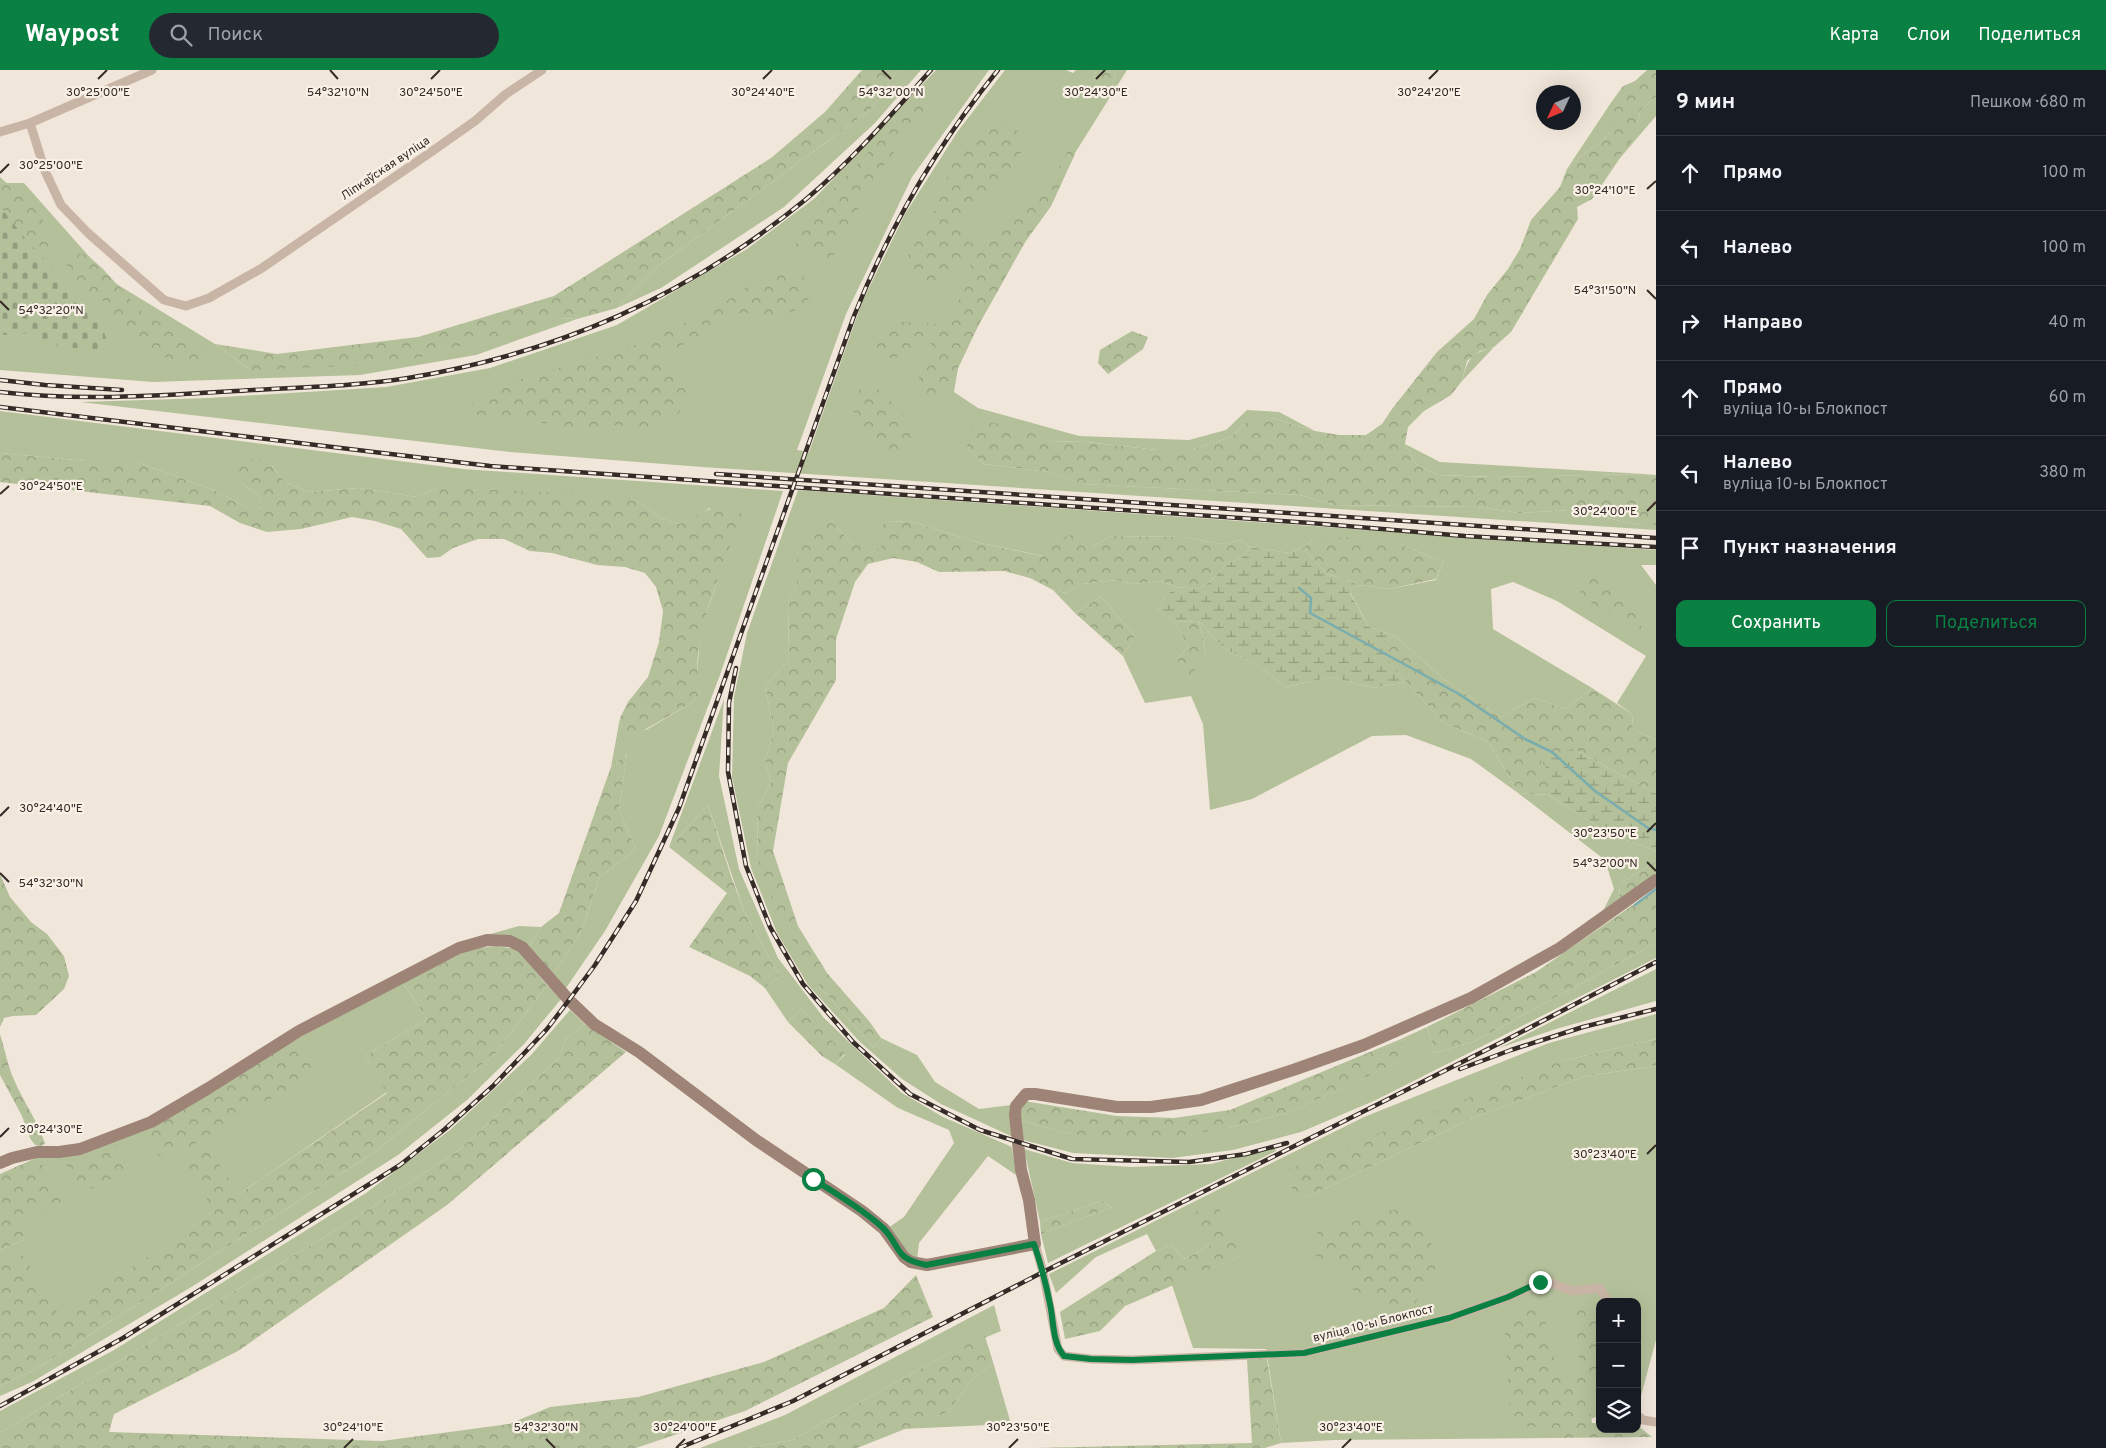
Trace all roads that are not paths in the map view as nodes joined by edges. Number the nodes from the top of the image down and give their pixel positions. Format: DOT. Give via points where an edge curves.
graph roads {
  1 [pos="152,70"];
  2 [pos="542,70"];
  3 [pos="30,123"];
  4 [pos="0,132"];
  5 [pos="1656,880"];
  6 [pos="0,1163"];
  7 [pos="1034,1244"];
  8 [pos="1606,1298"];
  9 [pos="1641,1418"];
  10 [pos="1656,1422"];
  1 -- 3 [label="street"];
  2 -- 3 [label="street, Ліпкаўская вуліца" via="431,152 238,283 186,306 164,300 61,205 45,171"];
  3 -- 4 [label="street"];
  5 -- 7 [label="street" via="1560,948 1471,998 1372,1042 1296,1069 1201,1100 1151,1108 1117,1107 1026,1094 1016,1106 1015,1115"];
  6 -- 7 [label="street" via="38,1152 80,1148 151,1122 299,1031 459,948 487,940 510,941 522,947 594,1024 639,1052 756,1140 862,1210 884,1229 911,1262 926,1265"];
  7 -- 8 [label="street, вуліца 10-ы Блокпост" via="1047,1288 1058,1349 1064,1356 1091,1359 1304,1353 1449,1318 1540,1282 1572,1291 1600,1288"];
  9 -- 10 [label="street"];
}
